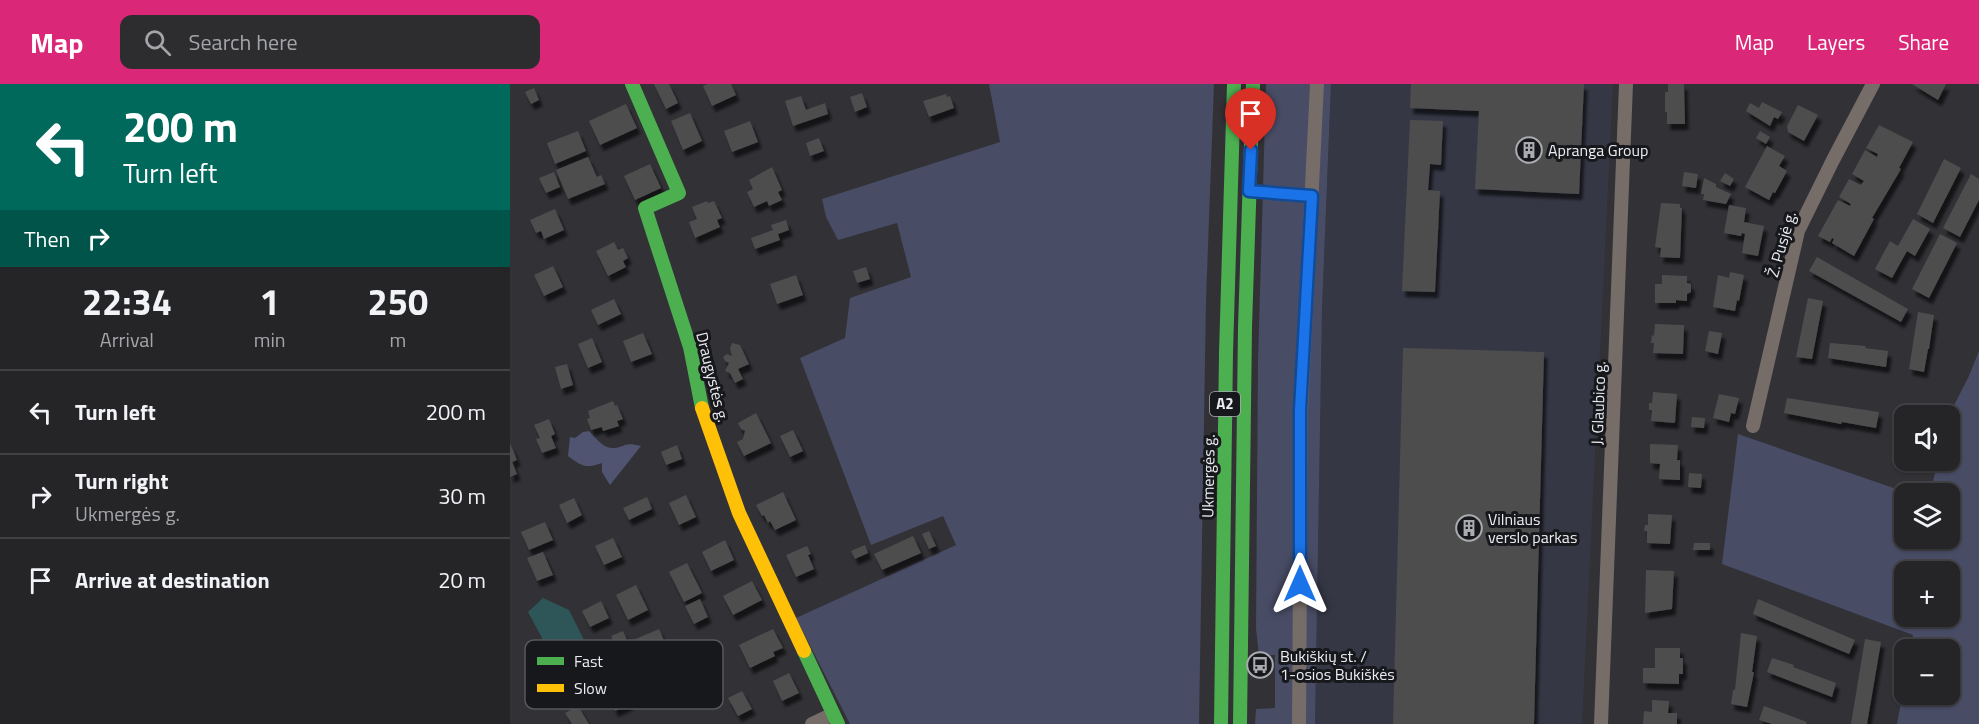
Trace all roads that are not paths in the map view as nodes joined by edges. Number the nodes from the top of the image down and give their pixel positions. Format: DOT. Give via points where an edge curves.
graph roads {
  1 [pos="632,84"];
  2 [pos="1234,84"];
  3 [pos="1253,84"];
  4 [pos="1317,84"];
  5 [pos="1626,84"];
  6 [pos="1873,84"];
  7 [pos="1249,191"];
  8 [pos="1312,196"];
  9 [pos="1753,426"];
  10 [pos="836,719"];
  11 [pos="812,724"];
  12 [pos="1221,724"];
  13 [pos="1240,724"];
  14 [pos="1299,724"];
  15 [pos="1601,724"];
  1 -- 10 [label="main road, Draugystės g." via="679,193 645,208 690,346 703,415 739,513"];
  2 -- 12 [label="main road, Ukmergės g. / A2"];
  3 -- 7 [label="main road, A2"];
  4 -- 8 [label="street"];
  5 -- 15 [label="street, J. Glaubico g."];
  6 -- 9 [label="street, Ž. Pusjė g." via="1798,231"];
  7 -- 8 [label="street"];
  7 -- 13 [label="main road, A2"];
  8 -- 14 [label="street" via="1300,410"];
  10 -- 11 [label="street"];
}
